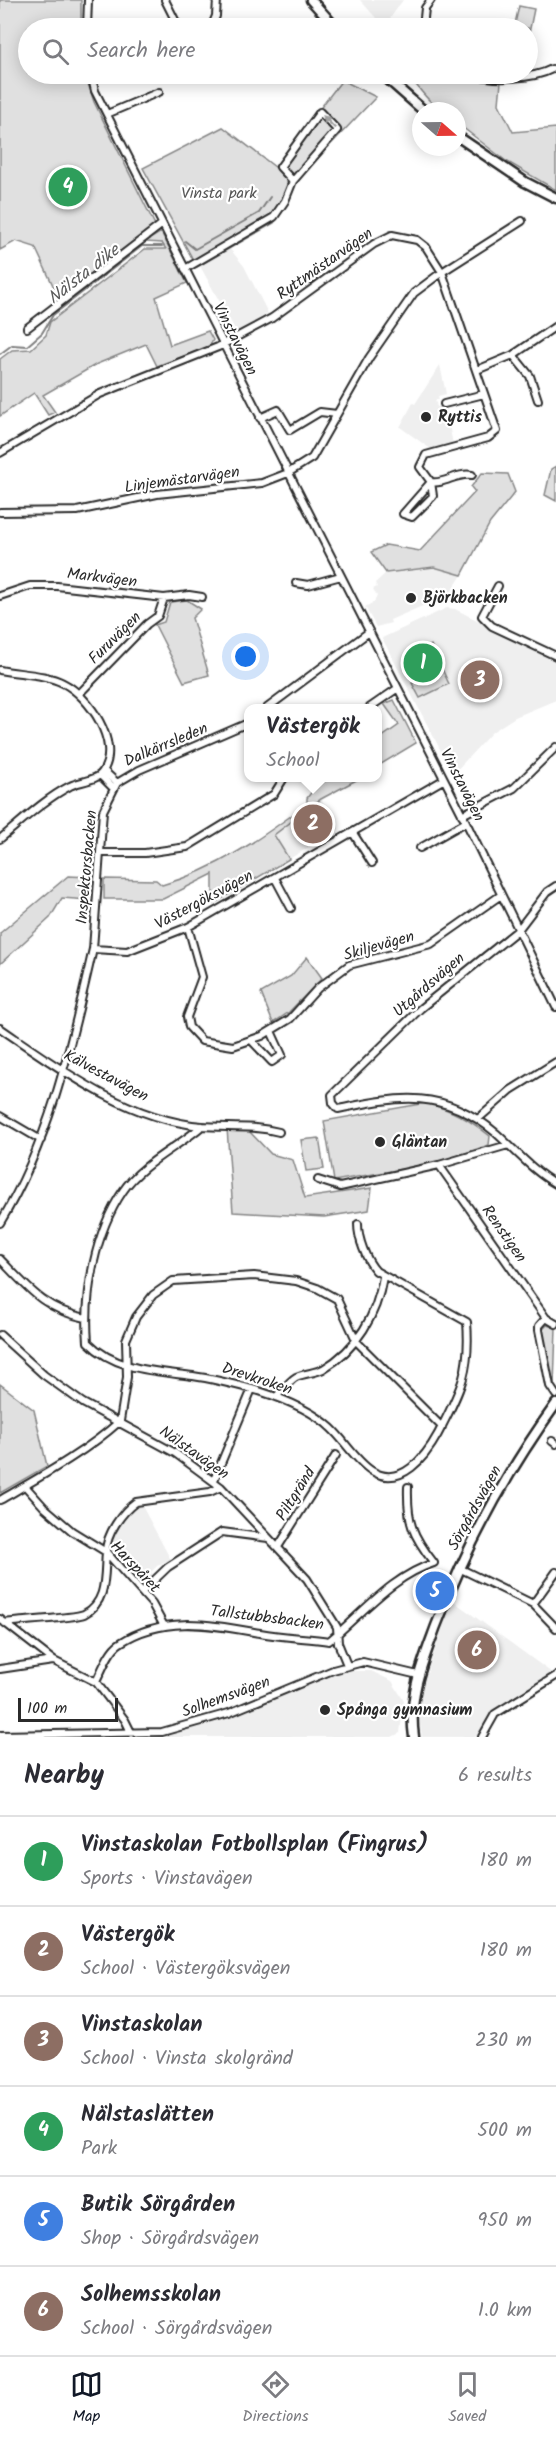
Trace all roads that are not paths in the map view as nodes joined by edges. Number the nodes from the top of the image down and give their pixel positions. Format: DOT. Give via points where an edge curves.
graph roads {
  1 [pos="88,0"];
  2 [pos="165,0"];
  3 [pos="217,0"];
  4 [pos="311,0"];
  5 [pos="431,0"];
  6 [pos="87,18"];
  7 [pos="175,18"];
  8 [pos="215,18"];
  9 [pos="327,18"];
  10 [pos="424,18"];
  11 [pos="552,69"];
  12 [pos="538,75"];
  13 [pos="93,84"];
  14 [pos="393,84"];
  15 [pos="159,92"];
  16 [pos="414,102"];
  17 [pos="106,114"];
  18 [pos="466,142"];
  19 [pos="293,181"];
  20 [pos="556,198"];
  21 [pos="522,221"];
  22 [pos="161,225"];
  23 [pos="185,269"];
  24 [pos="442,272"];
  25 [pos="556,326"];
  26 [pos="27,328"];
  27 [pos="223,345"];
  28 [pos="513,355"];
  29 [pos="477,370"];
  30 [pos="484,394"];
  31 [pos="538,400"];
  32 [pos="444,404"];
  33 [pos="337,414"];
  34 [pos="260,418"];
  35 [pos="0,453"];
  36 [pos="288,473"];
  37 [pos="472,475"];
  38 [pos="430,482"];
  39 [pos="0,512"];
  40 [pos="341,576"];
  41 [pos="296,583"];
  42 [pos="498,586"];
  43 [pos="0,596"];
  44 [pos="202,597"];
  45 [pos="164,598"];
  46 [pos="369,632"];
  47 [pos="556,656"];
  48 [pos="0,670"];
  49 [pos="398,688"];
  50 [pos="79,694"];
  51 [pos="272,704"];
  52 [pos="375,704"];
  53 [pos="244,725"];
  54 [pos="556,747"];
  55 [pos="102,773"];
  56 [pos="443,780"];
  57 [pos="281,782"];
  58 [pos="115,786"];
  59 [pos="464,819"];
  60 [pos="353,833"];
  61 [pos="0,838"];
  62 [pos="420,848"];
  63 [pos="100,853"];
  64 [pos="372,863"];
  65 [pos="275,878"];
  66 [pos="556,886"];
  67 [pos="501,895"];
  68 [pos="291,908"];
  69 [pos="188,927"];
  70 [pos="518,930"];
  71 [pos="93,949"];
  72 [pos="556,1007"];
  73 [pos="0,1028"];
  74 [pos="271,1031"];
  75 [pos="251,1040"];
  76 [pos="556,1062"];
  77 [pos="65,1071"];
  78 [pos="0,1116"];
  79 [pos="477,1119"];
  80 [pos="202,1126"];
  81 [pos="279,1132"];
  82 [pos="41,1140"];
  83 [pos="508,1145"];
  84 [pos="439,1165"];
  85 [pos="318,1180"];
  86 [pos="556,1184"];
  87 [pos="0,1223"];
  88 [pos="358,1224"];
  89 [pos="0,1259"];
  90 [pos="383,1277"];
  91 [pos="86,1318"];
  92 [pos="546,1318"];
  93 [pos="556,1324"];
  94 [pos="0,1335"];
  95 [pos="357,1342"];
  96 [pos="126,1365"];
  97 [pos="252,1389"];
  98 [pos="556,1395"];
  99 [pos="276,1397"];
  100 [pos="556,1404"];
  101 [pos="120,1421"];
  102 [pos="442,1427"];
  103 [pos="336,1455"];
  104 [pos="214,1479"];
  105 [pos="221,1486"];
  106 [pos="26,1487"];
  107 [pos="408,1487"];
  108 [pos="0,1500"];
  109 [pos="269,1538"];
  110 [pos="279,1547"];
  111 [pos="106,1552"];
  112 [pos="459,1568"];
  113 [pos="556,1572"];
  114 [pos="142,1592"];
  115 [pos="533,1604"];
  116 [pos="2,1621"];
  117 [pos="164,1626"];
  118 [pos="556,1628"];
  119 [pos="337,1634"];
  120 [pos="39,1650"];
  121 [pos="54,1661"];
  122 [pos="34,1662"];
  123 [pos="347,1665"];
  124 [pos="0,1669"];
  125 [pos="418,1675"];
  126 [pos="556,1676"];
  127 [pos="96,1682"];
  128 [pos="0,1735"];
  129 [pos="133,1735"];
  130 [pos="414,1737"];
  131 [pos="482,1737"];
  1 -- 6 [label="street"];
  2 -- 7 [label="street"];
  3 -- 8 [label="street"];
  4 -- 9 [label="street"];
  5 -- 10 [label="street"];
  11 -- 12 [label="street"];
  13 -- 17 [label="street, Vinstavägen"];
  14 -- 16 [label="street"];
  15 -- 17 [label="street"];
  17 -- 22 [label="street, Vinstavägen"];
  18 -- 20 [label="street"];
  19 -- 19 [label="street, one-way" via="337,130 320,112 280,167"];
  19 -- 23 [label="street" via="273,217"];
  21 -- 24 [label="street, Linjemästarvägen"];
  22 -- 23 [label="street, Vinstavägen"];
  22 -- 26 [label="street"];
  23 -- 27 [label="street, Vinstavägen"];
  24 -- 27 [label="street, Ryttmästarvägen" via="417,240 392,234 272,318"];
  24 -- 29 [label="street, Ryttmästarvägen"];
  24 -- 33 [label="street, Linjemästarvägen" via="414,293 369,358"];
  25 -- 28 [label="street"];
  27 -- 34 [label="street, Vinstavägen"];
  27 -- 35 [label="street, Ryttmästarvägen" via="100,394"];
  28 -- 29 [label="street"];
  28 -- 31 [label="street" via="530,376"];
  29 -- 30 [label="street, Ryttmästarvägen"];
  30 -- 32 [label="street"];
  30 -- 38 [label="street, Ryttmästarvägen" via="497,431 488,438 426,455 420,467"];
  33 -- 34 [label="street" via="320,412 290,430 278,410"];
  33 -- 36 [label="street, Linjemästarvägen" via="312,458"];
  34 -- 36 [label="street, Vinstavägen"];
  36 -- 39 [label="street, Linjemästarvägen" via="262,483 157,494 77,511"];
  36 -- 40 [label="street, Vinstavägen"];
  37 -- 38 [label="street" via="459,474"];
  38 -- 38 [label="street, Ryttmästarvägen" via="415,502 403,513 412,517 420,511 433,496"];
  40 -- 41 [label="street" via="308,585"];
  40 -- 46 [label="street, Vinstavägen"];
  42 -- 47 [label="street" via="482,616 492,626"];
  43 -- 45 [label="street, Markvägen" via="30,586 57,586"];
  44 -- 45 [label="street, Markvägen"];
  45 -- 50 [label="street, Furuvägen" via="158,616"];
  46 -- 49 [label="street, Vinstavägen"];
  46 -- 51 [label="street"];
  48 -- 50 [label="street" via="62,682"];
  49 -- 52 [label="street"];
  49 -- 56 [label="street, Vinstavägen"];
  50 -- 55 [label="street" via="106,734 109,752"];
  53 -- 58 [label="street, Dalkärrsleden" via="139,770"];
  54 -- 59 [label="street" via="514,788"];
  55 -- 58 [label="street"];
  55 -- 61 [label="street" via="70,786"];
  56 -- 59 [label="street, Vinstavägen"];
  56 -- 60 [label="street, Västergöksvägen"];
  57 -- 63 [label="street" via="273,794 187,847 146,854"];
  58 -- 63 [label="street, Inspektorsbacken" via="103,811"];
  59 -- 62 [label="street"];
  59 -- 67 [label="street, Vinstavägen"];
  60 -- 64 [label="street"];
  60 -- 65 [label="street, Västergöksvägen"];
  63 -- 71 [label="street, Inspektorsbacken"];
  65 -- 68 [label="street, Västergöksvägen"];
  65 -- 69 [label="street, Västergöksvägen"];
  66 -- 70 [label="street, Utgårdsvägen"];
  67 -- 70 [label="street, Vinstavägen"];
  67 -- 74 [label="street, Skiljevägen" via="431,944 349,965 333,975 290,1019"];
  69 -- 71 [label="street, Västergöksvägen" via="127,951"];
  69 -- 75 [label="street, Skiljevägen" via="202,977 187,1017 189,1027 202,1041 215,1045 233,1046"];
  70 -- 72 [label="street, Vinstavägen"];
  70 -- 79 [label="street, Utgårdsvägen" via="421,1008 332,1095 338,1109 393,1097 416,1098 454,1107"];
  71 -- 77 [label="street"];
  73 -- 77 [label="street, Kälvestavägen"];
  74 -- 75 [label="street, Skiljevägen"];
  74 -- 75 [label="street" via="282,1055 272,1062"];
  76 -- 79 [label="street" via="511,1090"];
  77 -- 80 [label="street, Kälvestavägen" via="143,1112"];
  77 -- 82 [label="street"];
  78 -- 82 [label="street"];
  79 -- 83 [label="street"];
  80 -- 81 [label="street, Kälvestavägen"];
  80 -- 91 [label="street, Drevkroken" via="124,1190 96,1255"];
  82 -- 87 [label="street"];
  83 -- 84 [label="street"];
  83 -- 86 [label="street"];
  84 -- 85 [label="street" via="340,1187"];
  84 -- 92 [label="street, Renstigen"];
  88 -- 90 [label="street, Drevkroken" via="371,1265"];
  89 -- 91 [label="street" via="40,1300 64,1313"];
  90 -- 95 [label="street" via="377,1301"];
  90 -- 102 [label="street, Drevkroken" via="467,1322 466,1373"];
  91 -- 96 [label="street, Drevkroken" via="88,1342 101,1356"];
  92 -- 93 [label="street, Renstigen"];
  92 -- 98 [label="street" via="540,1330 550,1386"];
  94 -- 101 [label="street, Nälstavägen" via="44,1375 83,1403"];
  95 -- 96 [label="street" via="337,1299 296,1281 254,1276 173,1281 153,1295 136,1317 126,1340"];
  95 -- 99 [label="street" via="320,1371 294,1378"];
  95 -- 102 [label="street"];
  96 -- 97 [label="street, Drevkroken"];
  96 -- 101 [label="street"];
  97 -- 99 [label="street, Drevkroken"];
  97 -- 104 [label="street"];
  99 -- 102 [label="street, Drevkroken" via="332,1428 372,1472 390,1476 409,1471"];
  100 -- 112 [label="street, Sörgårdsvägen" via="503,1487"];
  101 -- 104 [label="street, Nälstavägen"];
  101 -- 106 [label="street" via="87,1448"];
  103 -- 110 [label="street, Piltgränd"];
  104 -- 105 [label="street, Nälstavägen"];
  105 -- 109 [label="street, Nälstavägen"];
  105 -- 111 [label="street" via="210,1492 136,1502 113,1530"];
  106 -- 108 [label="street"];
  106 -- 111 [label="street, Harspåret" via="72,1531"];
  107 -- 119 [label="street, Tallstubbsbacken" via="411,1528 434,1563 421,1567 386,1591"];
  109 -- 110 [label="street, Nälstavägen"];
  109 -- 114 [label="street" via="222,1532 168,1567"];
  110 -- 119 [label="street, Nälstavägen" via="327,1608"];
  111 -- 114 [label="street, Harspåret"];
  111 -- 116 [label="street" via="106,1581 98,1603 82,1615"];
  112 -- 115 [label="street"];
  112 -- 125 [label="street, Sörgårdsvägen"];
  113 -- 115 [label="street"];
  114 -- 117 [label="street, Harspåret"];
  115 -- 118 [label="street"];
  116 -- 120 [label="street"];
  117 -- 119 [label="street, Tallstubbsbacken" via="223,1625 329,1641"];
  117 -- 127 [label="street, Tallstubbsbacken" via="119,1643"];
  119 -- 123 [label="street, Nälstavägen"];
  120 -- 121 [label="street"];
  120 -- 122 [label="street"];
  121 -- 122 [label="street"];
  121 -- 127 [label="street"];
  122 -- 124 [label="street"];
  123 -- 125 [label="street, Solhemsvägen" via="372,1663"];
  123 -- 129 [label="street, Solhemsvägen" via="193,1725"];
  125 -- 130 [label="street, Sörgårdsvägen" via="411,1709"];
  126 -- 131 [label="street" via="495,1714"];
  127 -- 129 [label="street"];
  128 -- 129 [label="street, Solhemsvägen"];
}
